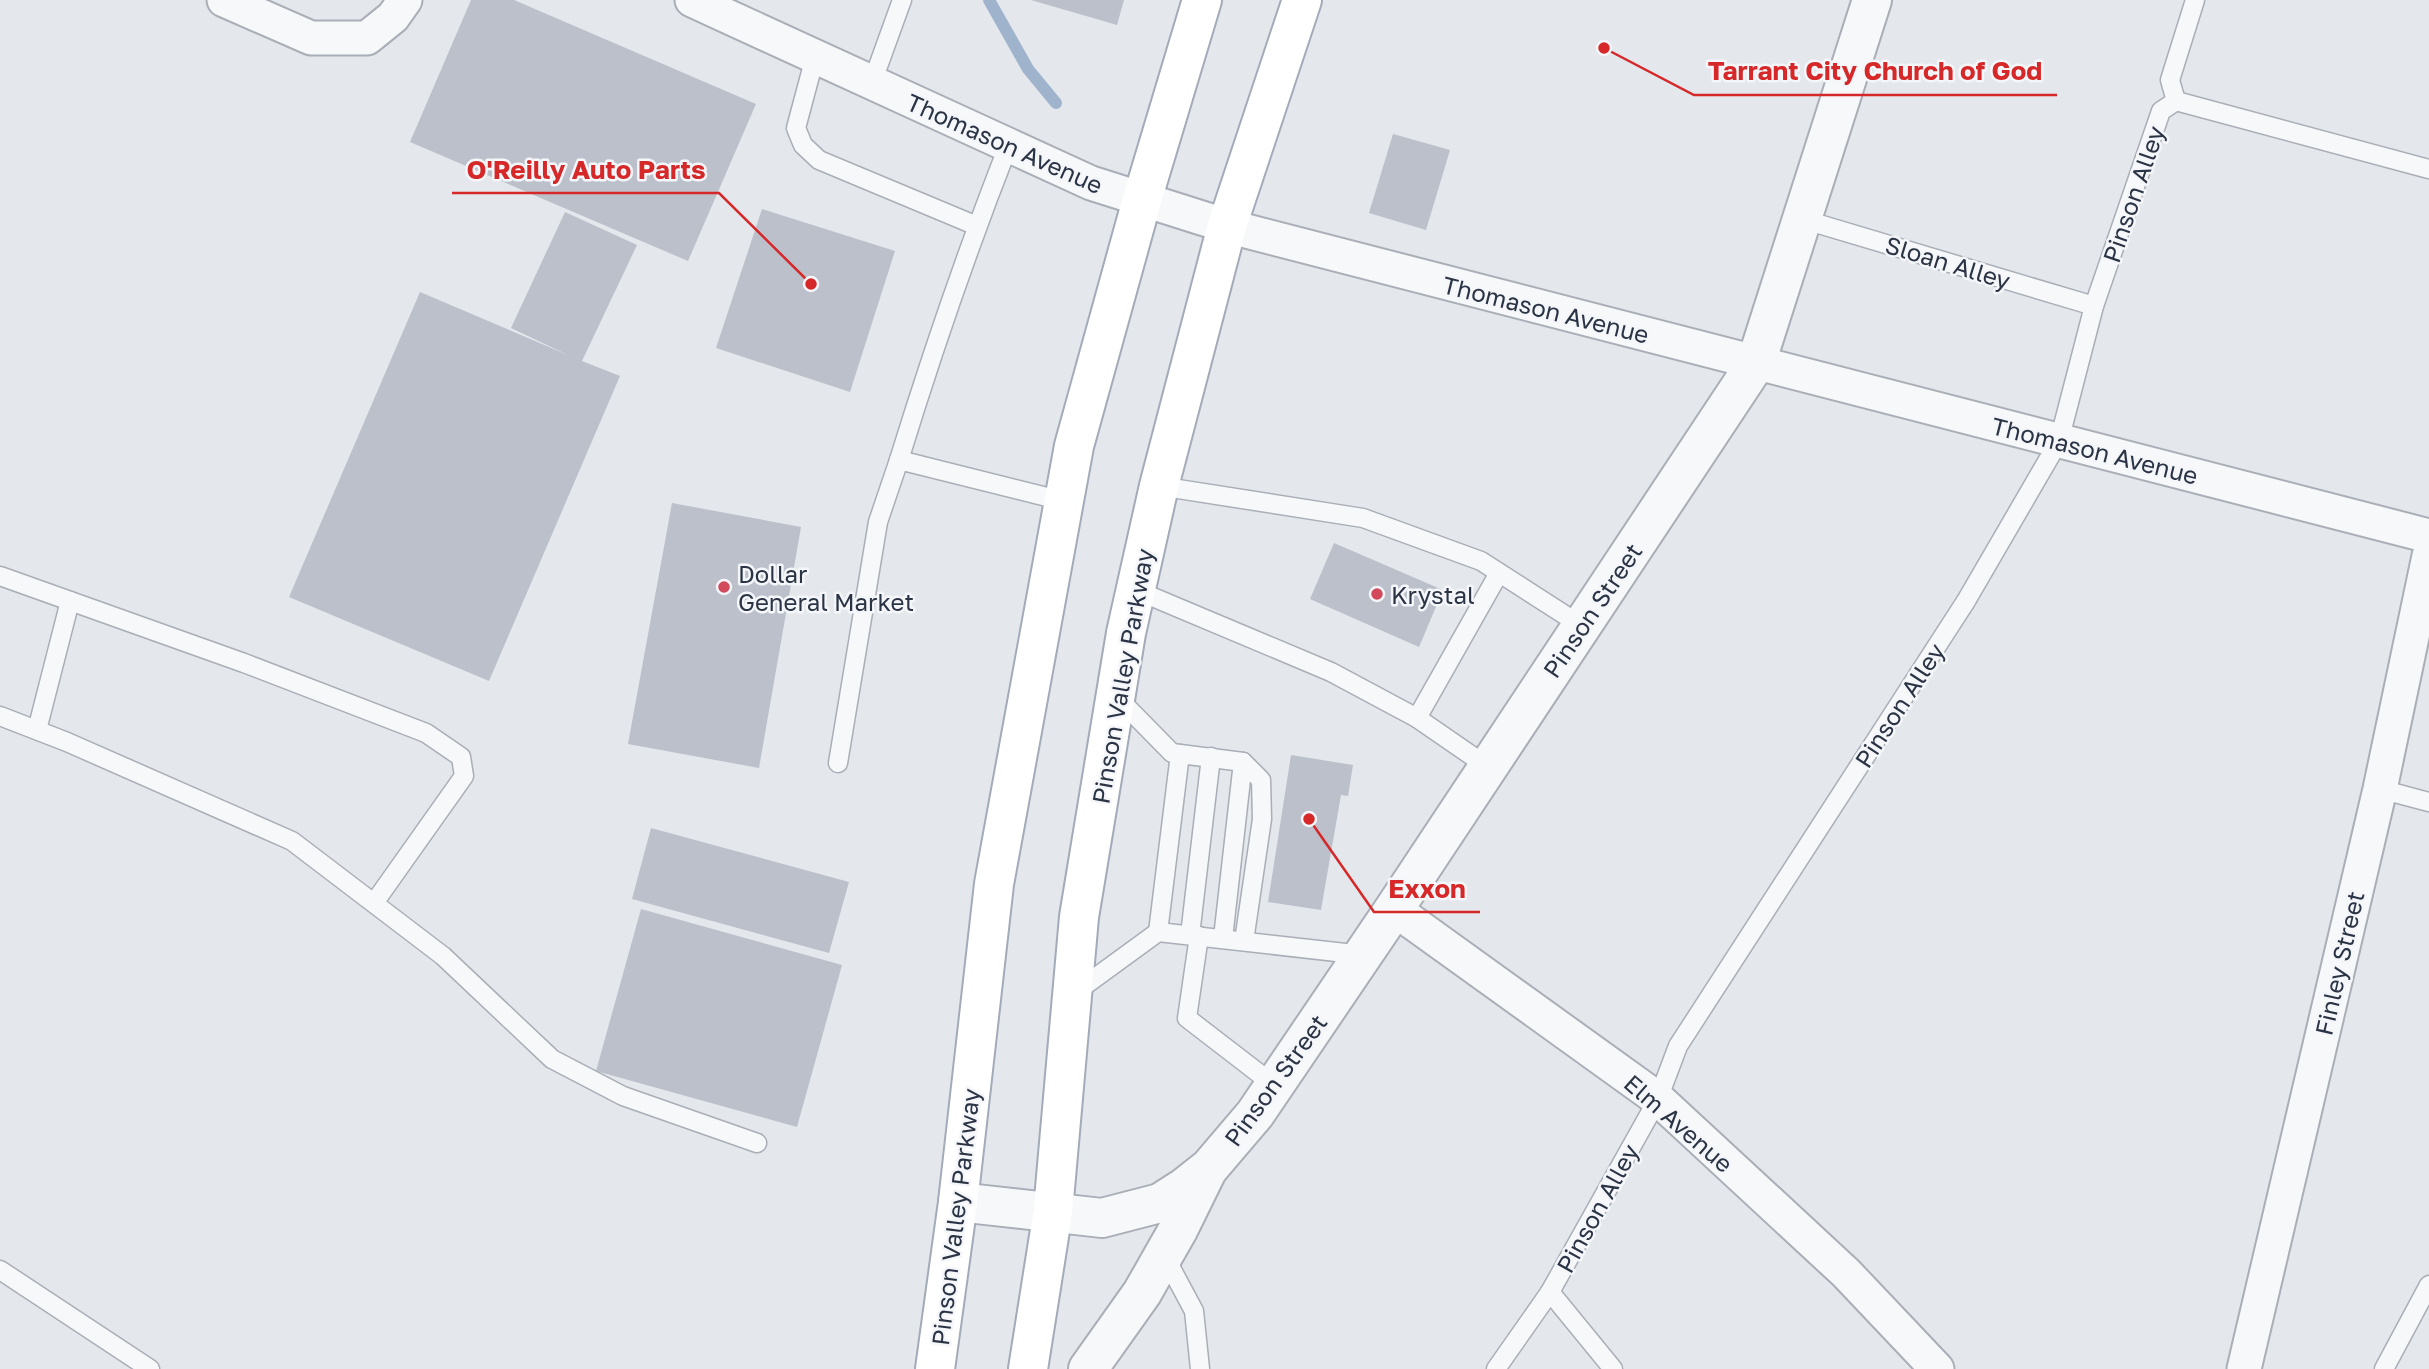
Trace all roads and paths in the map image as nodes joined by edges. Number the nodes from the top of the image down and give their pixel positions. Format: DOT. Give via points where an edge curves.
graph roads {
  1 [pos="224,0"];
  2 [pos="405,0"];
  3 [pos="692,0"];
  4 [pos="902,0"];
  5 [pos="1202,0"];
  6 [pos="1302,0"];
  7 [pos="1872,0"];
  8 [pos="2195,0"];
  9 [pos="815,57"];
  10 [pos="872,83"];
  11 [pos="2176,101"];
  12 [pos="1009,144"];
  13 [pos="2429,169"];
  14 [pos="1142,200"];
  15 [pos="1802,219"];
  16 [pos="977,226"];
  17 [pos="1227,226"];
  18 [pos="2094,306"];
  19 [pos="1756,363"];
  20 [pos="2059,441"];
  21 [pos="899,460"];
  22 [pos="1159,486"];
  23 [pos="1063,501"];
  24 [pos="2429,536"];
  25 [pos="2429,556"];
  26 [pos="1499,573"];
  27 [pos="0,576"];
  28 [pos="1136,590"];
  29 [pos="70,601"];
  30 [pos="1582,626"];
  31 [pos="1116,696"];
  32 [pos="0,716"];
  33 [pos="1417,718"];
  34 [pos="37,730"];
  35 [pos="1180,754"];
  36 [pos="1211,757"];
  37 [pos="1243,762"];
  38 [pos="838,763"];
  39 [pos="1488,767"];
  40 [pos="2380,789"];
  41 [pos="2429,802"];
  42 [pos="374,902"];
  43 [pos="1394,909"];
  44 [pos="1158,932"];
  45 [pos="1195,935"];
  46 [pos="1223,938"];
  47 [pos="1244,941"];
  48 [pos="1363,955"];
  49 [pos="1073,994"];
  50 [pos="1274,1085"];
  51 [pos="1658,1099"];
  52 [pos="757,1143"];
  53 [pos="1209,1168"];
  54 [pos="958,1202"];
  55 [pos="1053,1212"];
  56 [pos="1164,1255"];
  57 [pos="0,1270"];
  58 [pos="2429,1285"];
  59 [pos="1550,1292"];
  60 [pos="2249,1367"];
  61 [pos="150,1369"];
  62 [pos="935,1369"];
  63 [pos="1028,1369"];
  64 [pos="1088,1369"];
  65 [pos="1200,1369"];
  66 [pos="1496,1369"];
  67 [pos="1613,1369"];
  68 [pos="1937,1369"];
  69 [pos="2384,1369"];
  1 -- 2 [label="street" via="311,38 367,38 393,17"];
  3 -- 9 [label="street, Thomason Avenue"];
  4 -- 10 [label="lane"];
  5 -- 14 [label="main road, Pinson Valley Parkway"];
  6 -- 17 [label="main road, Pinson Valley Parkway"];
  7 -- 15 [label="street, Pinson Street"];
  8 -- 11 [label="lane, Pinson Alley" via="2170,80"];
  9 -- 10 [label="street, Thomason Avenue"];
  9 -- 16 [label="lane" via="796,128 803,145 819,160"];
  10 -- 12 [label="street, Thomason Avenue"];
  11 -- 13 [label="lane"];
  11 -- 18 [label="lane, Pinson Alley" via="2161,111"];
  12 -- 14 [label="street, Thomason Avenue" via="1091,183"];
  12 -- 16 [label="lane"];
  14 -- 17 [label="street, Thomason Avenue"];
  14 -- 23 [label="main road, Pinson Valley Parkway"];
  15 -- 18 [label="lane, Sloan Alley"];
  15 -- 19 [label="street, Pinson Street"];
  16 -- 21 [label="lane"];
  17 -- 19 [label="street, Thomason Avenue"];
  17 -- 22 [label="main road, Pinson Valley Parkway"];
  18 -- 20 [label="lane, Pinson Alley"];
  19 -- 20 [label="street, Thomason Avenue"];
  19 -- 30 [label="street, Pinson Street"];
  20 -- 24 [label="street, Thomason Avenue"];
  20 -- 51 [label="lane, Pinson Alley" via="1966,601 1678,1046"];
  21 -- 23 [label="lane"];
  21 -- 38 [label="lane" via="878,522"];
  22 -- 26 [label="lane" via="1363,518 1481,561"];
  22 -- 28 [label="main road, Pinson Valley Parkway"];
  23 -- 54 [label="main road, Pinson Valley Parkway" via="994,884"];
  25 -- 40 [label="street, Finley Street"];
  26 -- 30 [label="lane"];
  26 -- 33 [label="lane"];
  27 -- 29 [label="lane"];
  28 -- 31 [label="main road, Pinson Valley Parkway"];
  28 -- 33 [label="lane" via="1331,672"];
  29 -- 34 [label="lane"];
  29 -- 42 [label="lane" via="426,733 461,757 464,776"];
  30 -- 39 [label="street, Pinson Street"];
  31 -- 35 [label="lane" via="1172,752"];
  31 -- 49 [label="main road, Pinson Valley Parkway" via="1079,917"];
  32 -- 34 [label="lane"];
  33 -- 39 [label="lane"];
  34 -- 42 [label="lane" via="292,842"];
  35 -- 36 [label="lane"];
  35 -- 44 [label="lane"];
  36 -- 37 [label="lane"];
  36 -- 45 [label="lane"];
  37 -- 46 [label="lane"];
  37 -- 47 [label="lane" via="1261,780 1262,819"];
  39 -- 43 [label="street, Pinson Street"];
  40 -- 41 [label="lane"];
  40 -- 60 [label="street, Finley Street"];
  42 -- 52 [label="lane" via="443,956 552,1059 623,1096"];
  43 -- 48 [label="street, Pinson Street"];
  43 -- 51 [label="street, Elm Avenue"];
  44 -- 45 [label="lane"];
  44 -- 49 [label="lane"];
  45 -- 46 [label="lane"];
  45 -- 50 [label="lane" via="1187,1018"];
  46 -- 47 [label="lane"];
  47 -- 48 [label="lane"];
  48 -- 50 [label="street, Pinson Street"];
  49 -- 55 [label="main road, Pinson Valley Parkway"];
  50 -- 53 [label="street, Pinson Street"];
  51 -- 59 [label="lane, Pinson Alley"];
  51 -- 68 [label="street, Elm Avenue" via="1846,1273"];
  53 -- 55 [label="street, Pinson Street" via="1160,1203 1102,1218"];
  53 -- 56 [label="street, Pinson Street"];
  54 -- 55 [label="street, Pinson Street"];
  54 -- 62 [label="main road, Pinson Valley Parkway"];
  55 -- 63 [label="main road, Pinson Valley Parkway"];
  56 -- 64 [label="street, Pinson Street"];
  56 -- 65 [label="lane" via="1194,1311"];
  57 -- 61 [label="lane"];
  58 -- 69 [label="lane"];
  59 -- 66 [label="lane, Pinson Alley"];
  59 -- 67 [label="lane"];
}
